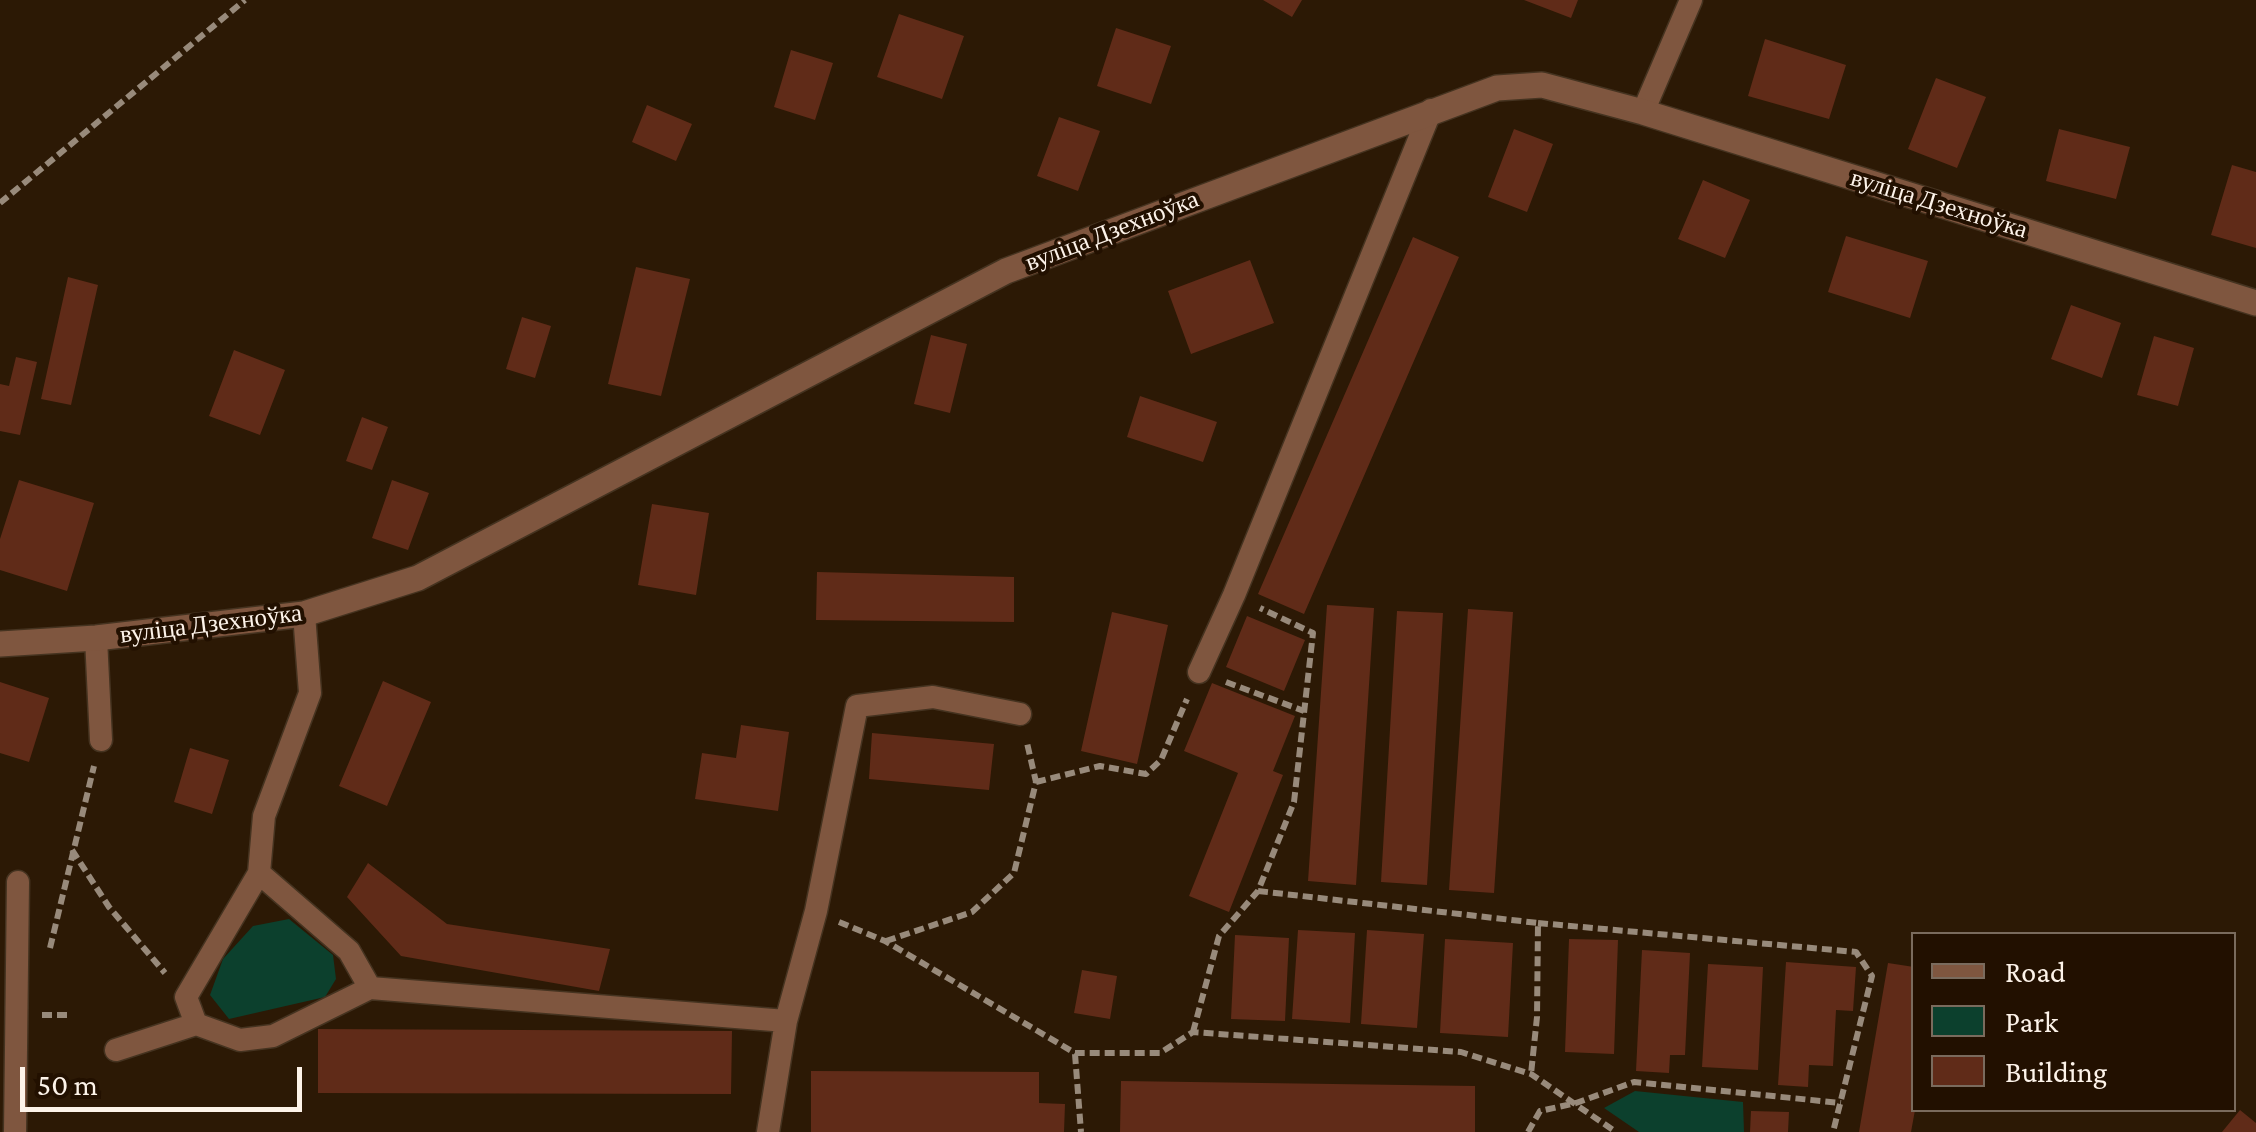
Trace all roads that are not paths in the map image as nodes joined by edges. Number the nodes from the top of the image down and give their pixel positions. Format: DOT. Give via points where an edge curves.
graph roads {
  1 [pos="1691,0"];
  2 [pos="1432,110"];
  3 [pos="1643,112"];
  4 [pos="2256,302"];
  5 [pos="304,614"];
  6 [pos="96,638"];
  7 [pos="0,644"];
  8 [pos="1199,672"];
  9 [pos="1020,714"];
  10 [pos="102,740"];
  11 [pos="259,874"];
  12 [pos="18,882"];
  13 [pos="370,988"];
  14 [pos="786,1021"];
  15 [pos="196,1024"];
  16 [pos="116,1050"];
  17 [pos="15,1132"];
  18 [pos="768,1132"];
  1 -- 3 [label="lane"];
  2 -- 3 [label="street, вуліца Дзехноўка" via="1497,88 1542,85"];
  2 -- 5 [label="street, вуліца Дзехноўка" via="1006,271 418,578"];
  2 -- 8 [label="lane"];
  3 -- 4 [label="street, вуліца Дзехноўка"];
  5 -- 6 [label="street, вуліца Дзехноўка"];
  5 -- 11 [label="lane" via="310,694 264,816"];
  6 -- 7 [label="street, вуліца Дзехноўка"];
  6 -- 10 [label="lane"];
  9 -- 14 [label="lane" via="933,698 858,706"];
  11 -- 13 [label="lane" via="349,951"];
  11 -- 15 [label="lane" via="186,997"];
  12 -- 17 [label="lane"];
  13 -- 14 [label="lane"];
  13 -- 15 [label="lane" via="274,1036 240,1040"];
  14 -- 18 [label="lane"];
  15 -- 16 [label="lane"];
}
